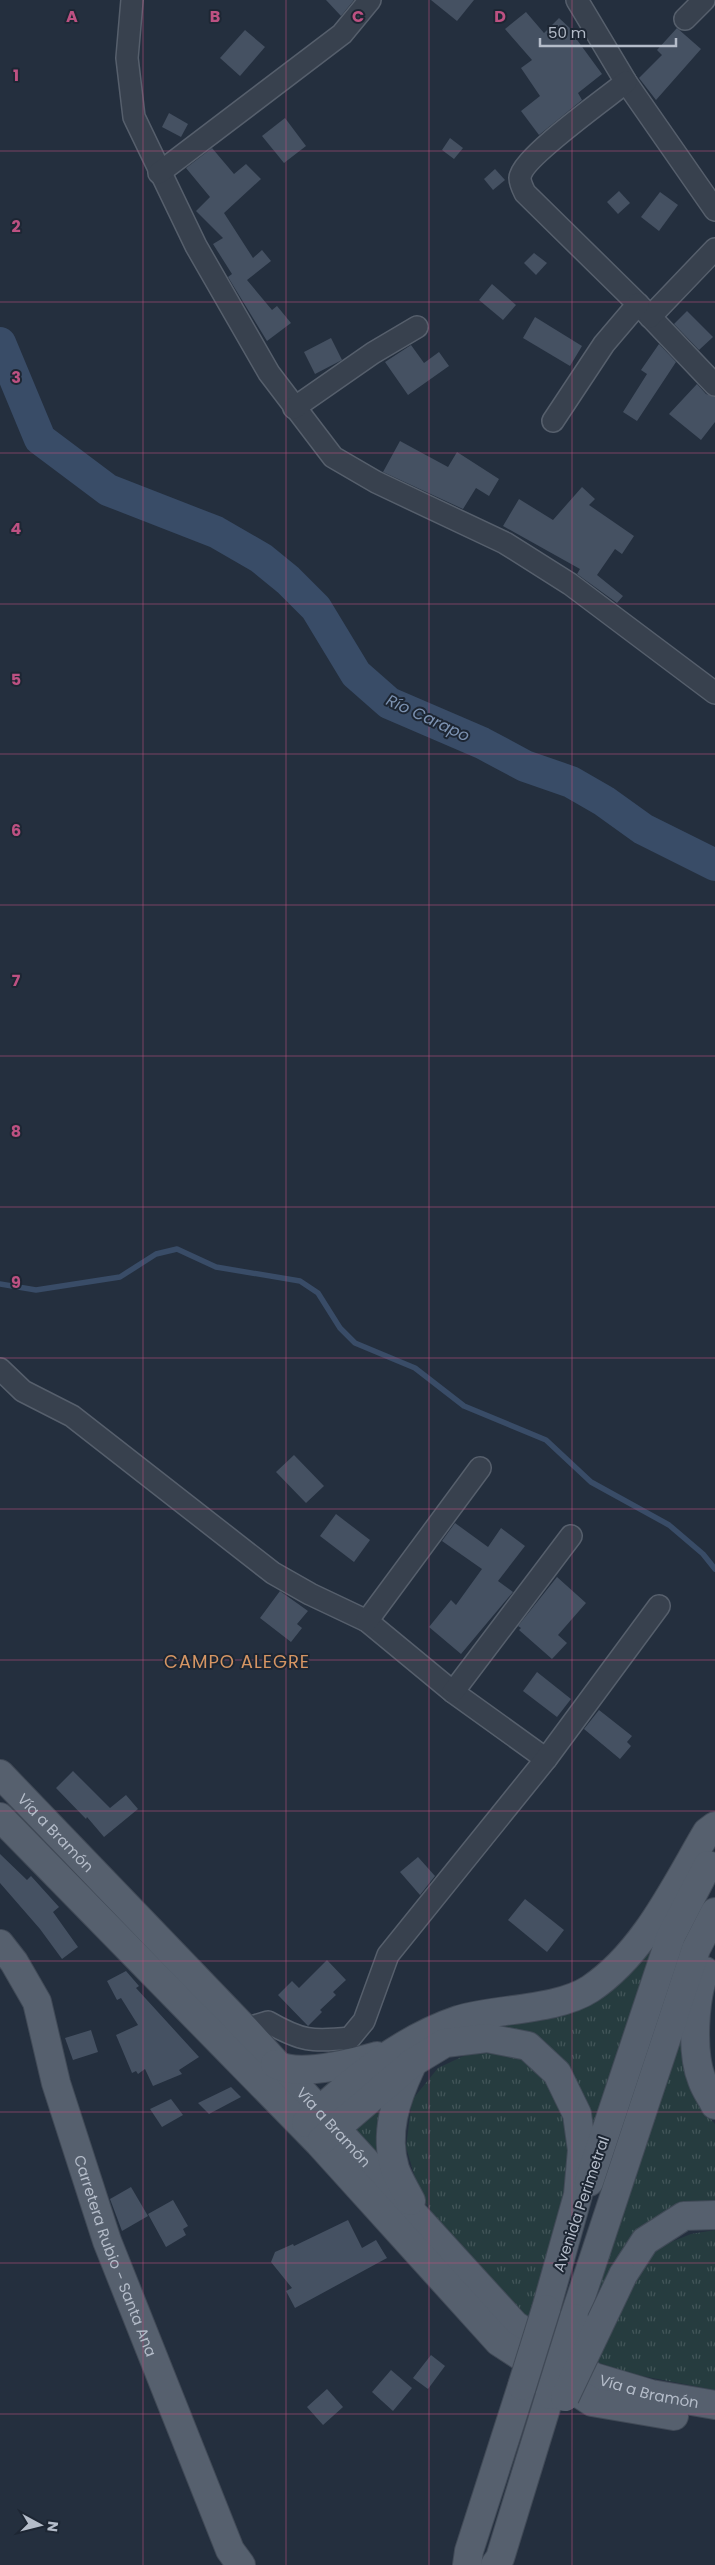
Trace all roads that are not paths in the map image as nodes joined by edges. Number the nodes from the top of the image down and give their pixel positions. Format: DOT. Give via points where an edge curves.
graph roads {
  1 [pos="132,0"];
  2 [pos="370,0"];
  3 [pos="577,0"];
  4 [pos="704,0"];
  5 [pos="685,18"];
  6 [pos="626,82"];
  7 [pos="159,173"];
  8 [pos="715,210"];
  9 [pos="715,249"];
  10 [pos="644,310"];
  11 [pos="417,327"];
  12 [pos="715,385"];
  13 [pos="294,408"];
  14 [pos="552,421"];
  15 [pos="715,693"];
  16 [pos="0,1369"];
  17 [pos="480,1468"];
  18 [pos="571,1536"];
  19 [pos="659,1606"];
  20 [pos="367,1621"];
  21 [pos="453,1692"];
  22 [pos="546,1759"];
  23 [pos="0,1774"];
  24 [pos="0,1817"];
  25 [pos="715,1826"];
  26 [pos="715,1851"];
  27 [pos="715,1912"];
  28 [pos="0,1944"];
  29 [pos="715,1947"];
  30 [pos="245,2029"];
  31 [pos="404,2057"];
  32 [pos="276,2064"];
  33 [pos="715,2105"];
  34 [pos="319,2127"];
  35 [pos="715,2215"];
  36 [pos="431,2236"];
  37 [pos="546,2309"];
  38 [pos="558,2396"];
  39 [pos="712,2409"];
  40 [pos="242,2565"];
  41 [pos="467,2565"];
  42 [pos="495,2565"];
  1 -- 7 [label="street" via="127,58 134,117"];
  2 -- 7 [label="street" via="342,34"];
  3 -- 6 [label="street"];
  4 -- 5 [label="street"];
  6 -- 8 [label="street"];
  6 -- 10 [label="street" via="538,153 520,178 524,193"];
  7 -- 13 [label="street" via="196,246 269,373"];
  9 -- 10 [label="street"];
  10 -- 12 [label="street"];
  10 -- 14 [label="street" via="604,344"];
  11 -- 13 [label="street"];
  13 -- 15 [label="street" via="332,457 376,482 514,548 570,584"];
  16 -- 20 [label="street" via="23,1391 72,1416 273,1574"];
  17 -- 20 [label="street"];
  18 -- 21 [label="street"];
  19 -- 22 [label="street"];
  20 -- 21 [label="street"];
  21 -- 22 [label="street"];
  22 -- 30 [label="street" via="388,1955 364,2022 350,2038 318,2042 289,2034 268,2022"];
  23 -- 30 [label="main road, Vía a Bramón"];
  24 -- 34 [label="main road, Vía a Bramón"];
  25 -- 31 [label="main road" via="707,1832 639,1942 590,1989 557,2001 459,2020"];
  26 -- 37 [label="main road, Avenida Perimetral" via="671,1936"];
  27 -- 38 [label="main road, Avenida Perimetral, bridge" via="696,1949 574,2318"];
  28 -- 40 [label="main road, Carretera Rubio - Santa Ana" via="37,2002 56,2083 106,2241 230,2550"];
  29 -- 33 [label="main road" via="701,1982 694,2028 701,2079"];
  30 -- 32 [label="main road, Vía a Bramón"];
  31 -- 32 [label="main road" via="309,2069 282,2068"];
  31 -- 34 [label="main road"];
  31 -- 36 [label="main road" via="390,2138 395,2170"];
  31 -- 37 [label="main road" via="445,2043 488,2038 528,2046 557,2073 578,2114 582,2150 578,2195"];
  32 -- 34 [label="main road, Vía a Bramón"];
  34 -- 36 [label="main road, Vía a Bramón"];
  34 -- 39 [label="main road, Vía a Bramón" via="499,2342 592,2402"];
  35 -- 38 [label="main road, bridge" via="684,2216 646,2241 623,2275"];
  36 -- 39 [label="main road, Vía a Bramón" via="515,2325 594,2377"];
  37 -- 41 [label="main road, Avenida Perimetral, bridge"];
  38 -- 42 [label="main road, Avenida Perimetral"];
}
